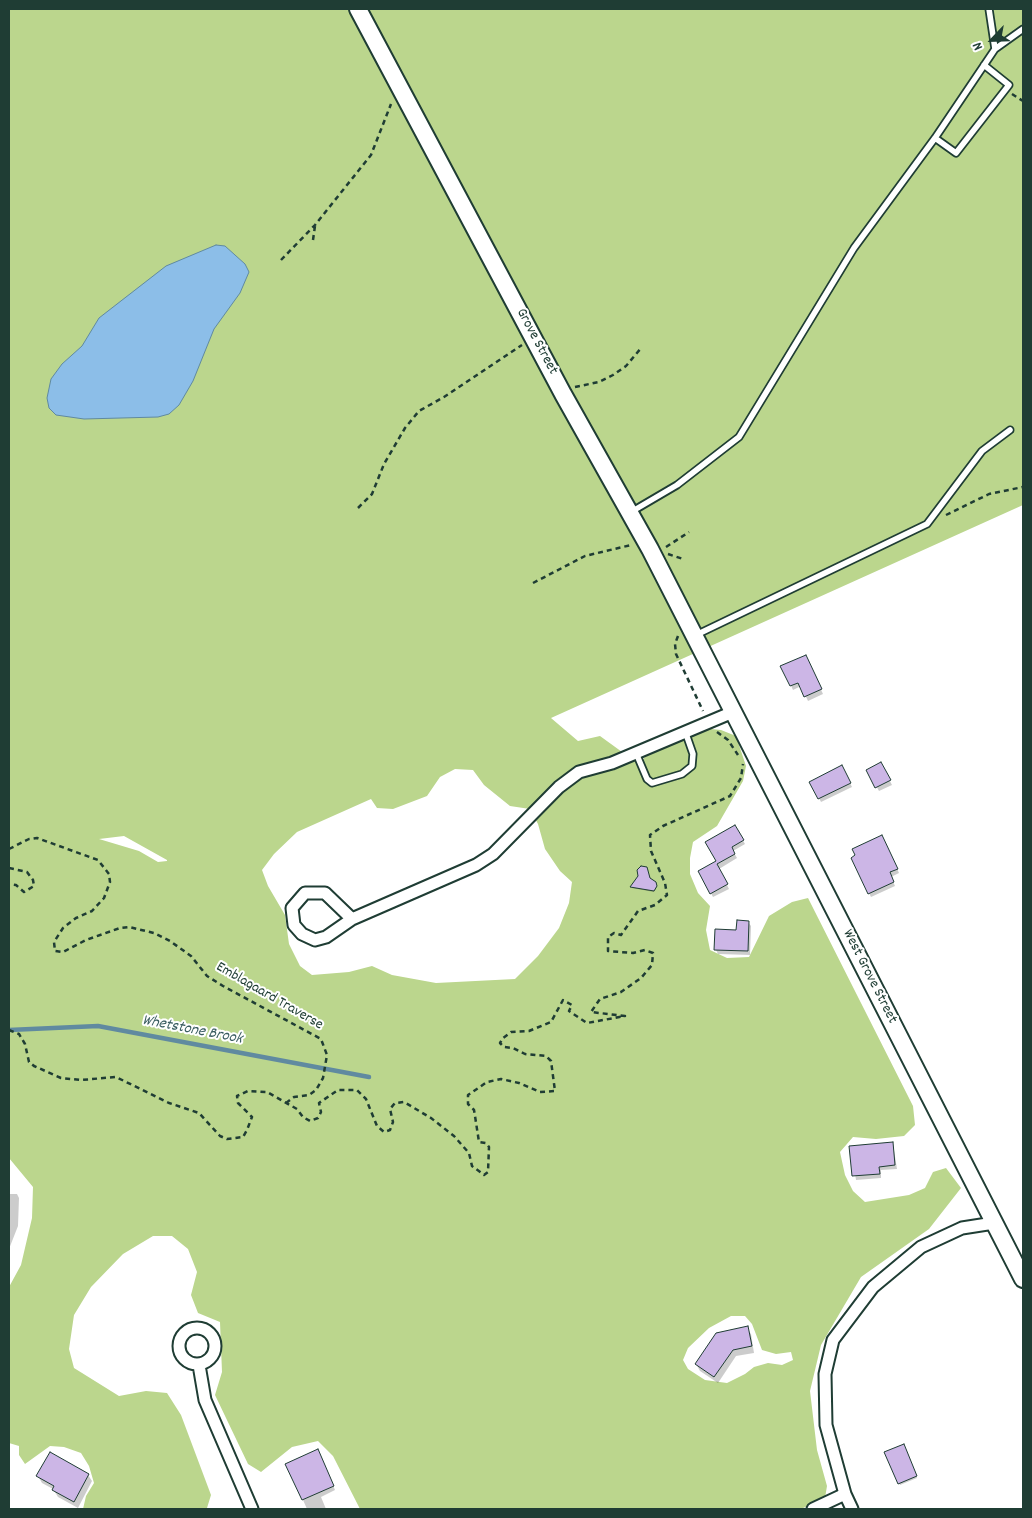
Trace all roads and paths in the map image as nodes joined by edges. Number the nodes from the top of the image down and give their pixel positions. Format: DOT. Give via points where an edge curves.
graph roads {
  1 [pos="358,9"];
  2 [pos="989,9"];
  3 [pos="1023,29"];
  4 [pos="995,49"];
  5 [pos="984,65"];
  6 [pos="384,120"];
  7 [pos="935,138"];
  8 [pos="315,225"];
  9 [pos="313,240"];
  10 [pos="281,260"];
  11 [pos="534,339"];
  12 [pos="642,347"];
  13 [pos="561,391"];
  14 [pos="1010,430"];
  15 [pos="1023,487"];
  16 [pos="358,508"];
  17 [pos="629,513"];
  18 [pos="927,524"];
  19 [pos="689,532"];
  20 [pos="650,549"];
  21 [pos="533,583"];
  22 [pos="694,636"];
  23 [pos="714,675"];
  24 [pos="733,712"];
  25 [pos="710,722"];
  26 [pos="685,732"];
  27 [pos="636,753"];
  28 [pos="9,848"];
  29 [pos="9,868"];
  30 [pos="9,884"];
  31 [pos="352,919"];
  32 [pos="9,1030"];
  33 [pos="286,1103"];
  34 [pos="994,1223"];
  35 [pos="1023,1280"];
  36 [pos="199,1365"];
  37 [pos="845,1494"];
  38 [pos="252,1509"];
  39 [pos="813,1509"];
  40 [pos="852,1509"];
  1 -- 11 [label="main road, Grove Street"];
  2 -- 4 [label="lane"];
  3 -- 4 [label="lane"];
  4 -- 5 [label="lane"];
  5 -- 7 [label="lane"];
  5 -- 7 [label="lane" via="1009,85 956,153"];
  6 -- 8 [label="path" via="371,155"];
  7 -- 17 [label="lane" via="854,248 739,437 677,485"];
  8 -- 9 [label="path"];
  8 -- 10 [label="path"];
  11 -- 13 [label="main road, Grove Street"];
  11 -- 16 [label="path" via="419,411 384,464 372,494"];
  12 -- 13 [label="path" via="626,366 613,375 599,382"];
  13 -- 17 [label="main road, Grove Street"];
  14 -- 18 [label="lane" via="982,451"];
  15 -- 18 [label="path" via="989,494"];
  17 -- 20 [label="main road, Grove Street"];
  18 -- 22 [label="lane"];
  19 -- 20 [label="path" via="664,548"];
  20 -- 21 [label="path" via="631,545 585,556"];
  20 -- 22 [label="main road, Grove Street"];
  22 -- 23 [label="main road, Grove Street"];
  22 -- 25 [label="path" via="678,635 676,654 697,702"];
  23 -- 24 [label="main road, West Grove Street"];
  24 -- 25 [label="street"];
  24 -- 34 [label="main road, West Grove Street"];
  25 -- 26 [label="street"];
  25 -- 33 [label="path" via="742,758 741,778 730,796 650,835 651,850 666,883 667,895 655,905 638,911 621,935 614,933 608,937 608,951 633,953 645,950 653,953 650,969 621,992 600,998 591,1012 625,1016 586,1023 569,1011 572,1005 563,1000 551,1022 529,1031 511,1032 502,1038 500,1044 504,1047 546,1056 551,1061 555,1091 540,1092 501,1079 487,1082 468,1094 479,1142 486,1143 489,1148 488,1172 484,1175 472,1166 469,1153 454,1136 404,1102 395,1103 390,1109 393,1122 390,1130 384,1132 377,1126 366,1099 357,1090 338,1090 319,1103 321,1112 318,1118 310,1121"];
  26 -- 27 [label="street"];
  26 -- 27 [label="lane" via="693,754 692,766 682,774 652,783 647,779"];
  27 -- 31 [label="street" via="612,764 579,772 559,787 493,854 476,865"];
  28 -- 33 [label="path, Emblagaard Traverse" via="28,838 37,838 98,860 109,874 110,882 104,898 92,911 63,928 54,942 55,950 63,952 120,928 154,933 190,956 207,976 321,1039 327,1055 323,1078 309,1095 294,1097"];
  29 -- 30 [label="path" via="27,872 34,886 24,892"];
  31 -- 31 [label="street" via="326,938 315,940 302,934 294,925 292,908 305,893 325,893"];
  32 -- 33 [label="path" via="18,1034 26,1044 29,1062 34,1066 61,1078 116,1077 199,1114 227,1139 243,1137 252,1117 238,1103 238,1096 248,1091 267,1092"];
  34 -- 35 [label="main road, West Grove Street"];
  34 -- 37 [label="street" via="962,1228 921,1247 873,1287 833,1340 825,1374 826,1425"];
  36 -- 38 [label="street" via="205,1400"];
  37 -- 39 [label="street"];
  37 -- 40 [label="street"];
}
